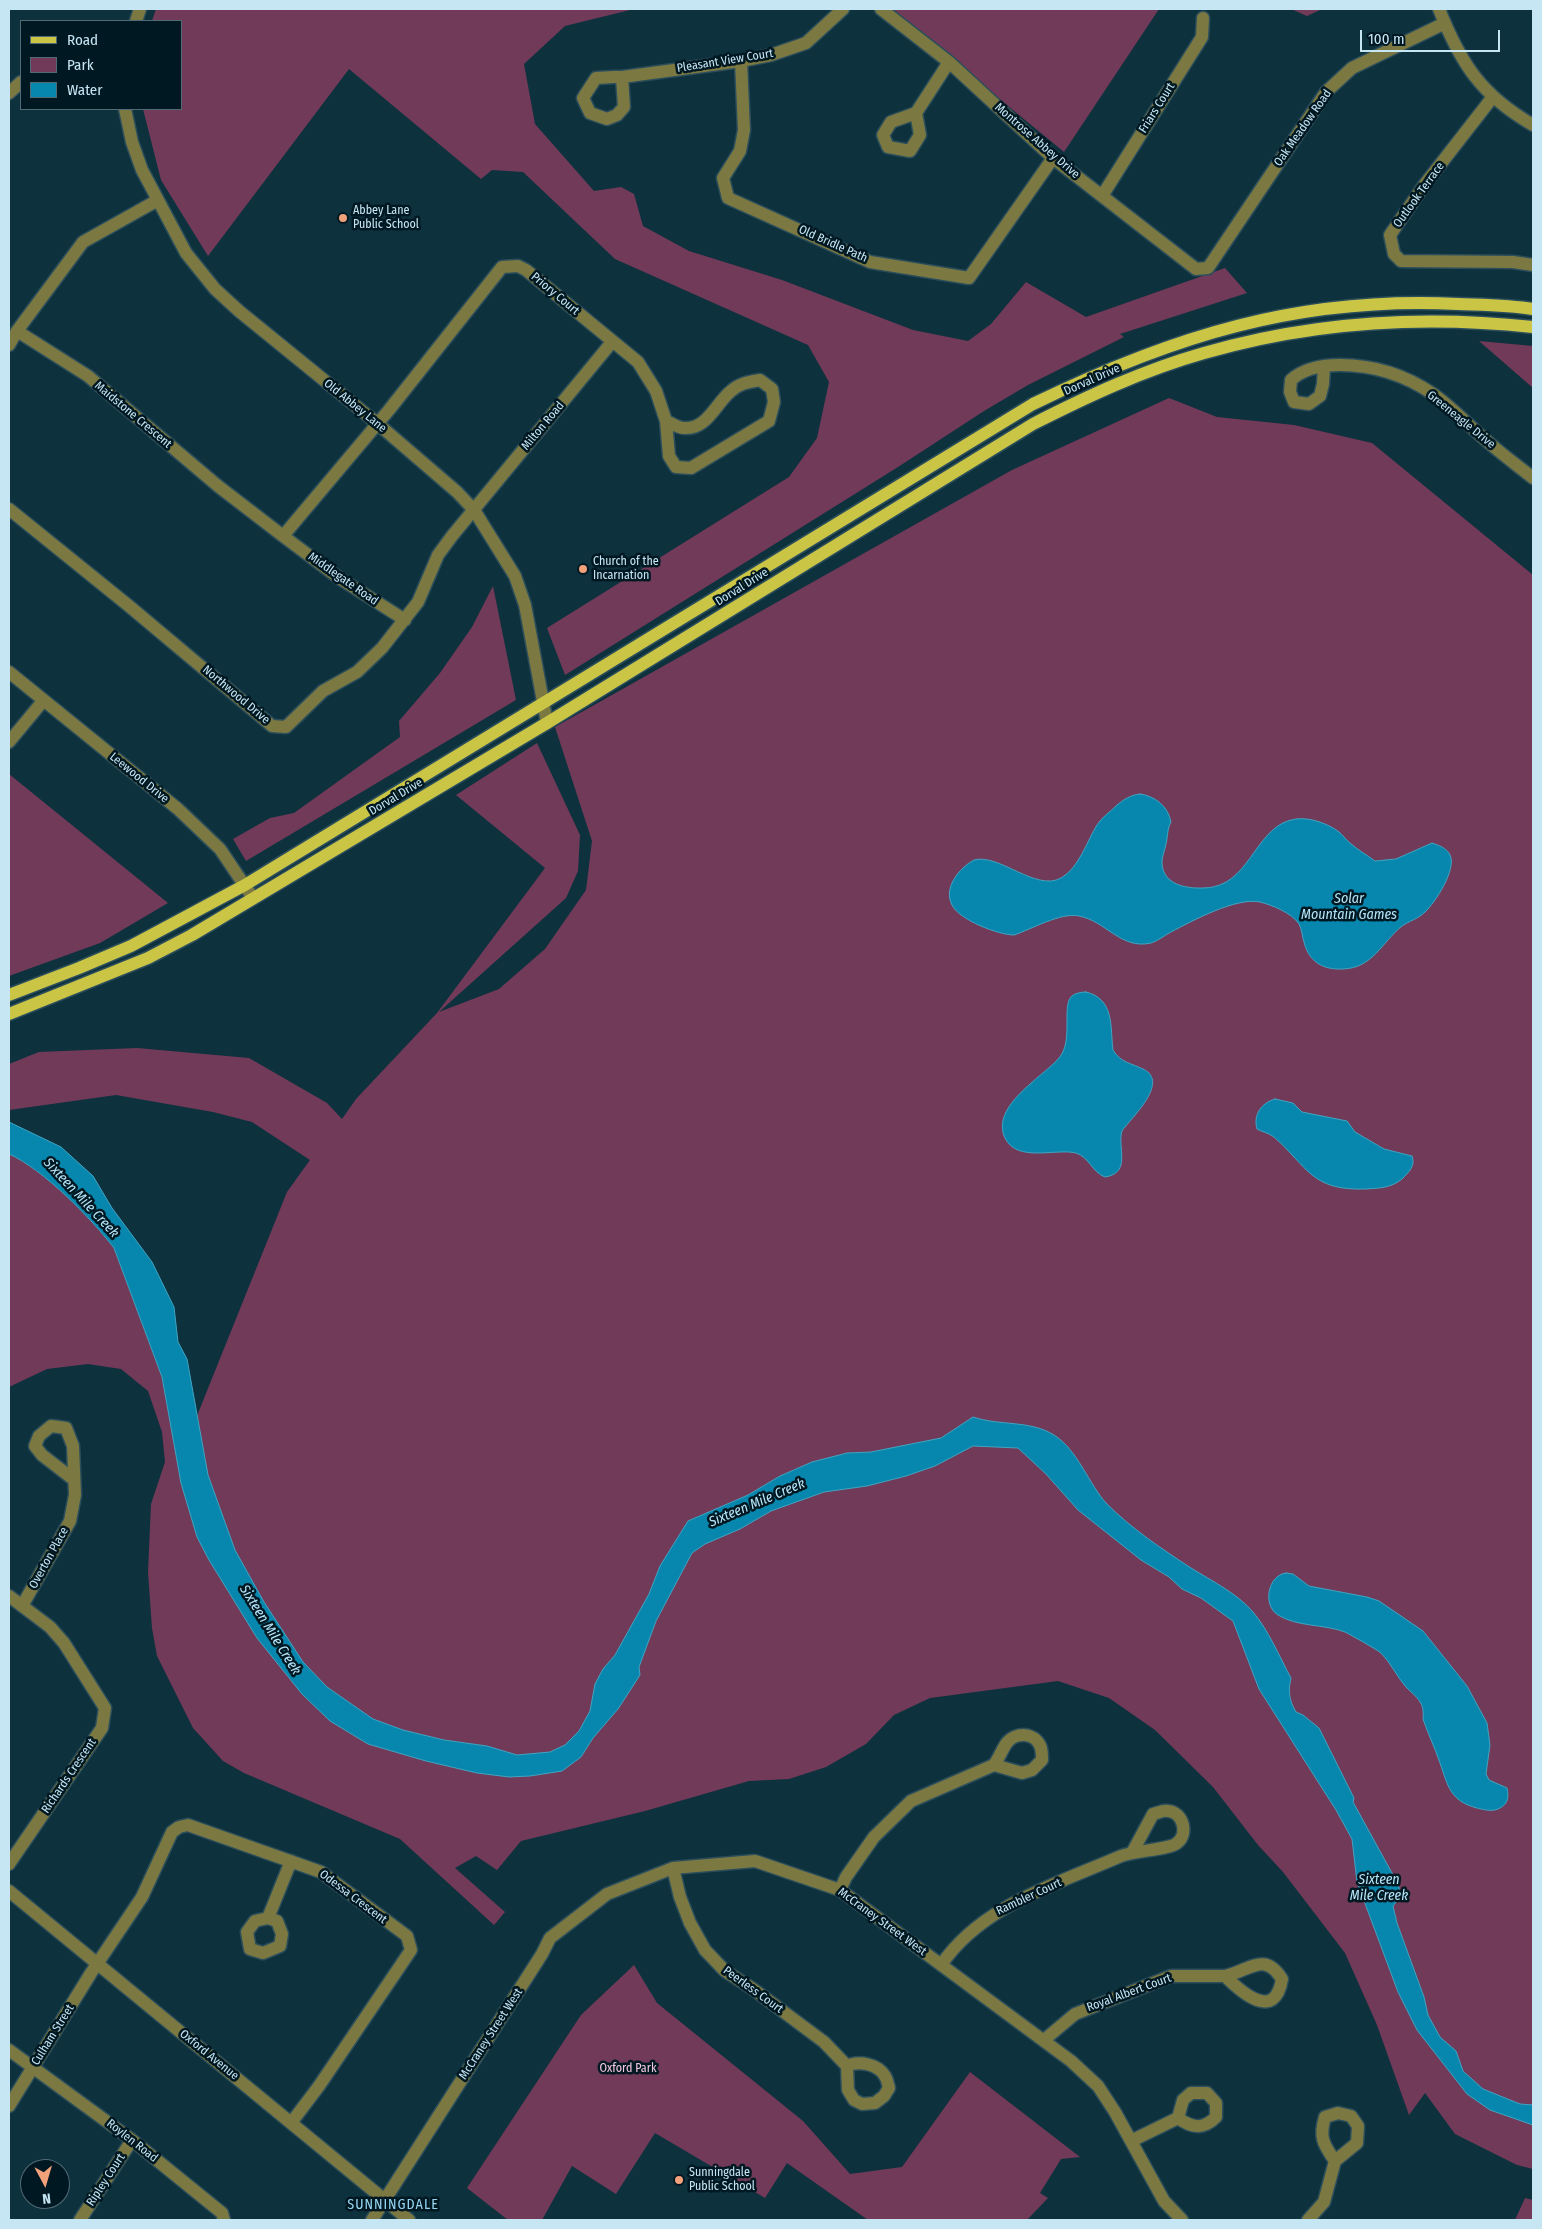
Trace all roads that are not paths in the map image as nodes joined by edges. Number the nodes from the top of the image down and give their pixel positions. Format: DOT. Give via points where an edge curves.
graph roads {
  1 [pos="843,9"];
  2 [pos="881,9"];
  3 [pos="1440,9"];
  4 [pos="1203,18"];
  5 [pos="1445,23"];
  6 [pos="741,61"];
  7 [pos="949,62"];
  8 [pos="622,77"];
  9 [pos="20,83"];
  10 [pos="9,93"];
  11 [pos="1492,98"];
  12 [pos="125,110"];
  13 [pos="916,113"];
  14 [pos="1533,125"];
  15 [pos="1053,158"];
  16 [pos="1102,196"];
  17 [pos="158,200"];
  18 [pos="1533,265"];
  19 [pos="1196,269"];
  20 [pos="1533,309"];
  21 [pos="1533,327"];
  22 [pos="17,331"];
  23 [pos="612,342"];
  24 [pos="9,345"];
  25 [pos="1324,366"];
  26 [pos="666,421"];
  27 [pos="378,424"];
  28 [pos="1533,478"];
  29 [pos="9,509"];
  30 [pos="474,510"];
  31 [pos="283,536"];
  32 [pos="405,620"];
  33 [pos="9,672"];
  34 [pos="44,701"];
  35 [pos="543,704"];
  36 [pos="547,723"];
  37 [pos="9,742"];
  38 [pos="245,885"];
  39 [pos="253,898"];
  40 [pos="9,995"];
  41 [pos="9,1014"];
  42 [pos="73,1478"];
  43 [pos="9,1596"];
  44 [pos="22,1606"];
  45 [pos="994,1765"];
  46 [pos="1134,1851"];
  47 [pos="291,1861"];
  48 [pos="9,1864"];
  49 [pos="673,1868"];
  50 [pos="9,1890"];
  51 [pos="840,1890"];
  52 [pos="268,1918"];
  53 [pos="98,1964"];
  54 [pos="941,1965"];
  55 [pos="1225,1976"];
  56 [pos="1044,2040"];
  57 [pos="9,2050"];
  58 [pos="847,2066"];
  59 [pos="33,2068"];
  60 [pos="9,2106"];
  61 [pos="1178,2118"];
  62 [pos="291,2123"];
  63 [pos="132,2140"];
  64 [pos="1131,2141"];
  65 [pos="1335,2161"];
  66 [pos="385,2200"];
  67 [pos="80,2220"];
  68 [pos="224,2220"];
  69 [pos="372,2220"];
  70 [pos="409,2220"];
  71 [pos="1182,2220"];
  72 [pos="1308,2220"];
  1 -- 6 [label="street, Pleasant View Court" via="806,43"];
  2 -- 7 [label="street, Montrose Abbey Drive"];
  3 -- 5 [label="street"];
  4 -- 16 [label="street, Friars Court" via="1202,37"];
  5 -- 11 [label="street" via="1468,68"];
  5 -- 19 [label="street, Oak Meadow Road" via="1352,68 1326,92 1208,268"];
  6 -- 8 [label="street, Pleasant View Court"];
  6 -- 15 [label="street, Old Bridle Path" via="744,130 740,151 723,178 728,198 870,262 968,278"];
  7 -- 13 [label="street"];
  7 -- 15 [label="street, Montrose Abbey Drive"];
  9 -- 10 [label="street"];
  11 -- 14 [label="street"];
  11 -- 18 [label="street, Outlook Terrace" via="1390,235 1394,254 1402,261"];
  12 -- 17 [label="street, Old Abbey Lane" via="142,170"];
  15 -- 16 [label="street, Montrose Abbey Drive"];
  16 -- 19 [label="street, Montrose Abbey Drive"];
  17 -- 22 [label="street" via="83,242"];
  17 -- 27 [label="street, Old Abbey Lane" via="186,253 215,289"];
  20 -- 35 [label="main road, Dorval Drive" via="1415,302 1292,313 1196,336 1136,357 1033,404"];
  21 -- 36 [label="main road, Dorval Drive" via="1399,321 1306,330 1203,353 1138,375 1033,424"];
  22 -- 24 [label="street"];
  22 -- 31 [label="street, Maidstone Crescent" via="88,376 218,486"];
  23 -- 26 [label="street, Priory Court" via="638,362 656,391"];
  23 -- 27 [label="street, Priory Court" via="526,270 518,266 502,267"];
  23 -- 30 [label="street, Milton Road"];
  25 -- 28 [label="street, Greeneagle Drive" via="1364,365 1388,371 1433,394"];
  26 -- 26 [label="street, Priory Court" via="683,428 696,426 712,415 730,391 744,382 760,380 772,389 774,402 769,421 691,468 676,467 669,456"];
  27 -- 30 [label="street, Old Abbey Lane"];
  27 -- 31 [label="street"];
  29 -- 32 [label="street, Northwood Drive" via="272,726 286,727 323,691 363,668"];
  30 -- 32 [label="street, Northwood Drive" via="438,556 425,589"];
  30 -- 35 [label="street, Old Abbey Lane" via="515,576 525,605"];
  31 -- 32 [label="street, Middlegate Road" via="339,578"];
  33 -- 34 [label="street, Leewood Drive"];
  34 -- 37 [label="street"];
  34 -- 38 [label="street, Leewood Drive" via="178,808 220,849"];
  35 -- 36 [label="street, Old Abbey Lane"];
  35 -- 38 [label="main road, Dorval Drive"];
  36 -- 39 [label="main road, Dorval Drive"];
  38 -- 39 [label="street, Leewood Drive"];
  38 -- 40 [label="main road, Dorval Drive" via="131,946"];
  39 -- 41 [label="main road, Dorval Drive" via="148,958"];
  42 -- 44 [label="street, Overton Place" via="75,1495 70,1521"];
  43 -- 44 [label="street, Richards Crescent"];
  44 -- 48 [label="street, Richards Crescent" via="50,1627 64,1643 105,1708 102,1728"];
  45 -- 51 [label="street" via="911,1802 874,1837"];
  46 -- 54 [label="street, Rambler Court" via="1001,1908 967,1933"];
  47 -- 52 [label="street"];
  47 -- 53 [label="street, Odessa Crescent" via="188,1825 179,1827 172,1832 142,1897"];
  47 -- 62 [label="street, Odessa Crescent" via="321,1872 407,1936 411,1950"];
  49 -- 51 [label="street, McCraney Street West" via="755,1861"];
  49 -- 58 [label="street, Peerless Court" via="690,1923 705,1950 725,1971 824,2042"];
  49 -- 66 [label="street, McCraney Street West" via="607,1894 550,1938"];
  50 -- 53 [label="street, Oxford Avenue"];
  51 -- 54 [label="street, McCraney Street West"];
  53 -- 59 [label="street, Culham Street"];
  53 -- 62 [label="street, Oxford Avenue"];
  54 -- 56 [label="street, McCraney Street West"];
  55 -- 56 [label="street, Royal Albert Court" via="1171,1976 1075,2014"];
  56 -- 64 [label="street, McCraney Street West" via="1098,2086"];
  57 -- 59 [label="street, Roylen Road"];
  59 -- 60 [label="street, Culham Street"];
  59 -- 63 [label="street, Roylen Road"];
  61 -- 64 [label="street"];
  62 -- 66 [label="street, Oxford Avenue"];
  63 -- 67 [label="street, Ripley Court"];
  63 -- 68 [label="street, Roylen Road" via="222,2213"];
  64 -- 71 [label="street, McCraney Street West" via="1164,2201"];
  65 -- 72 [label="street" via="1324,2202"];
  66 -- 69 [label="street, McCraney Street West"];
  66 -- 70 [label="street, Oxford Avenue"];
}
